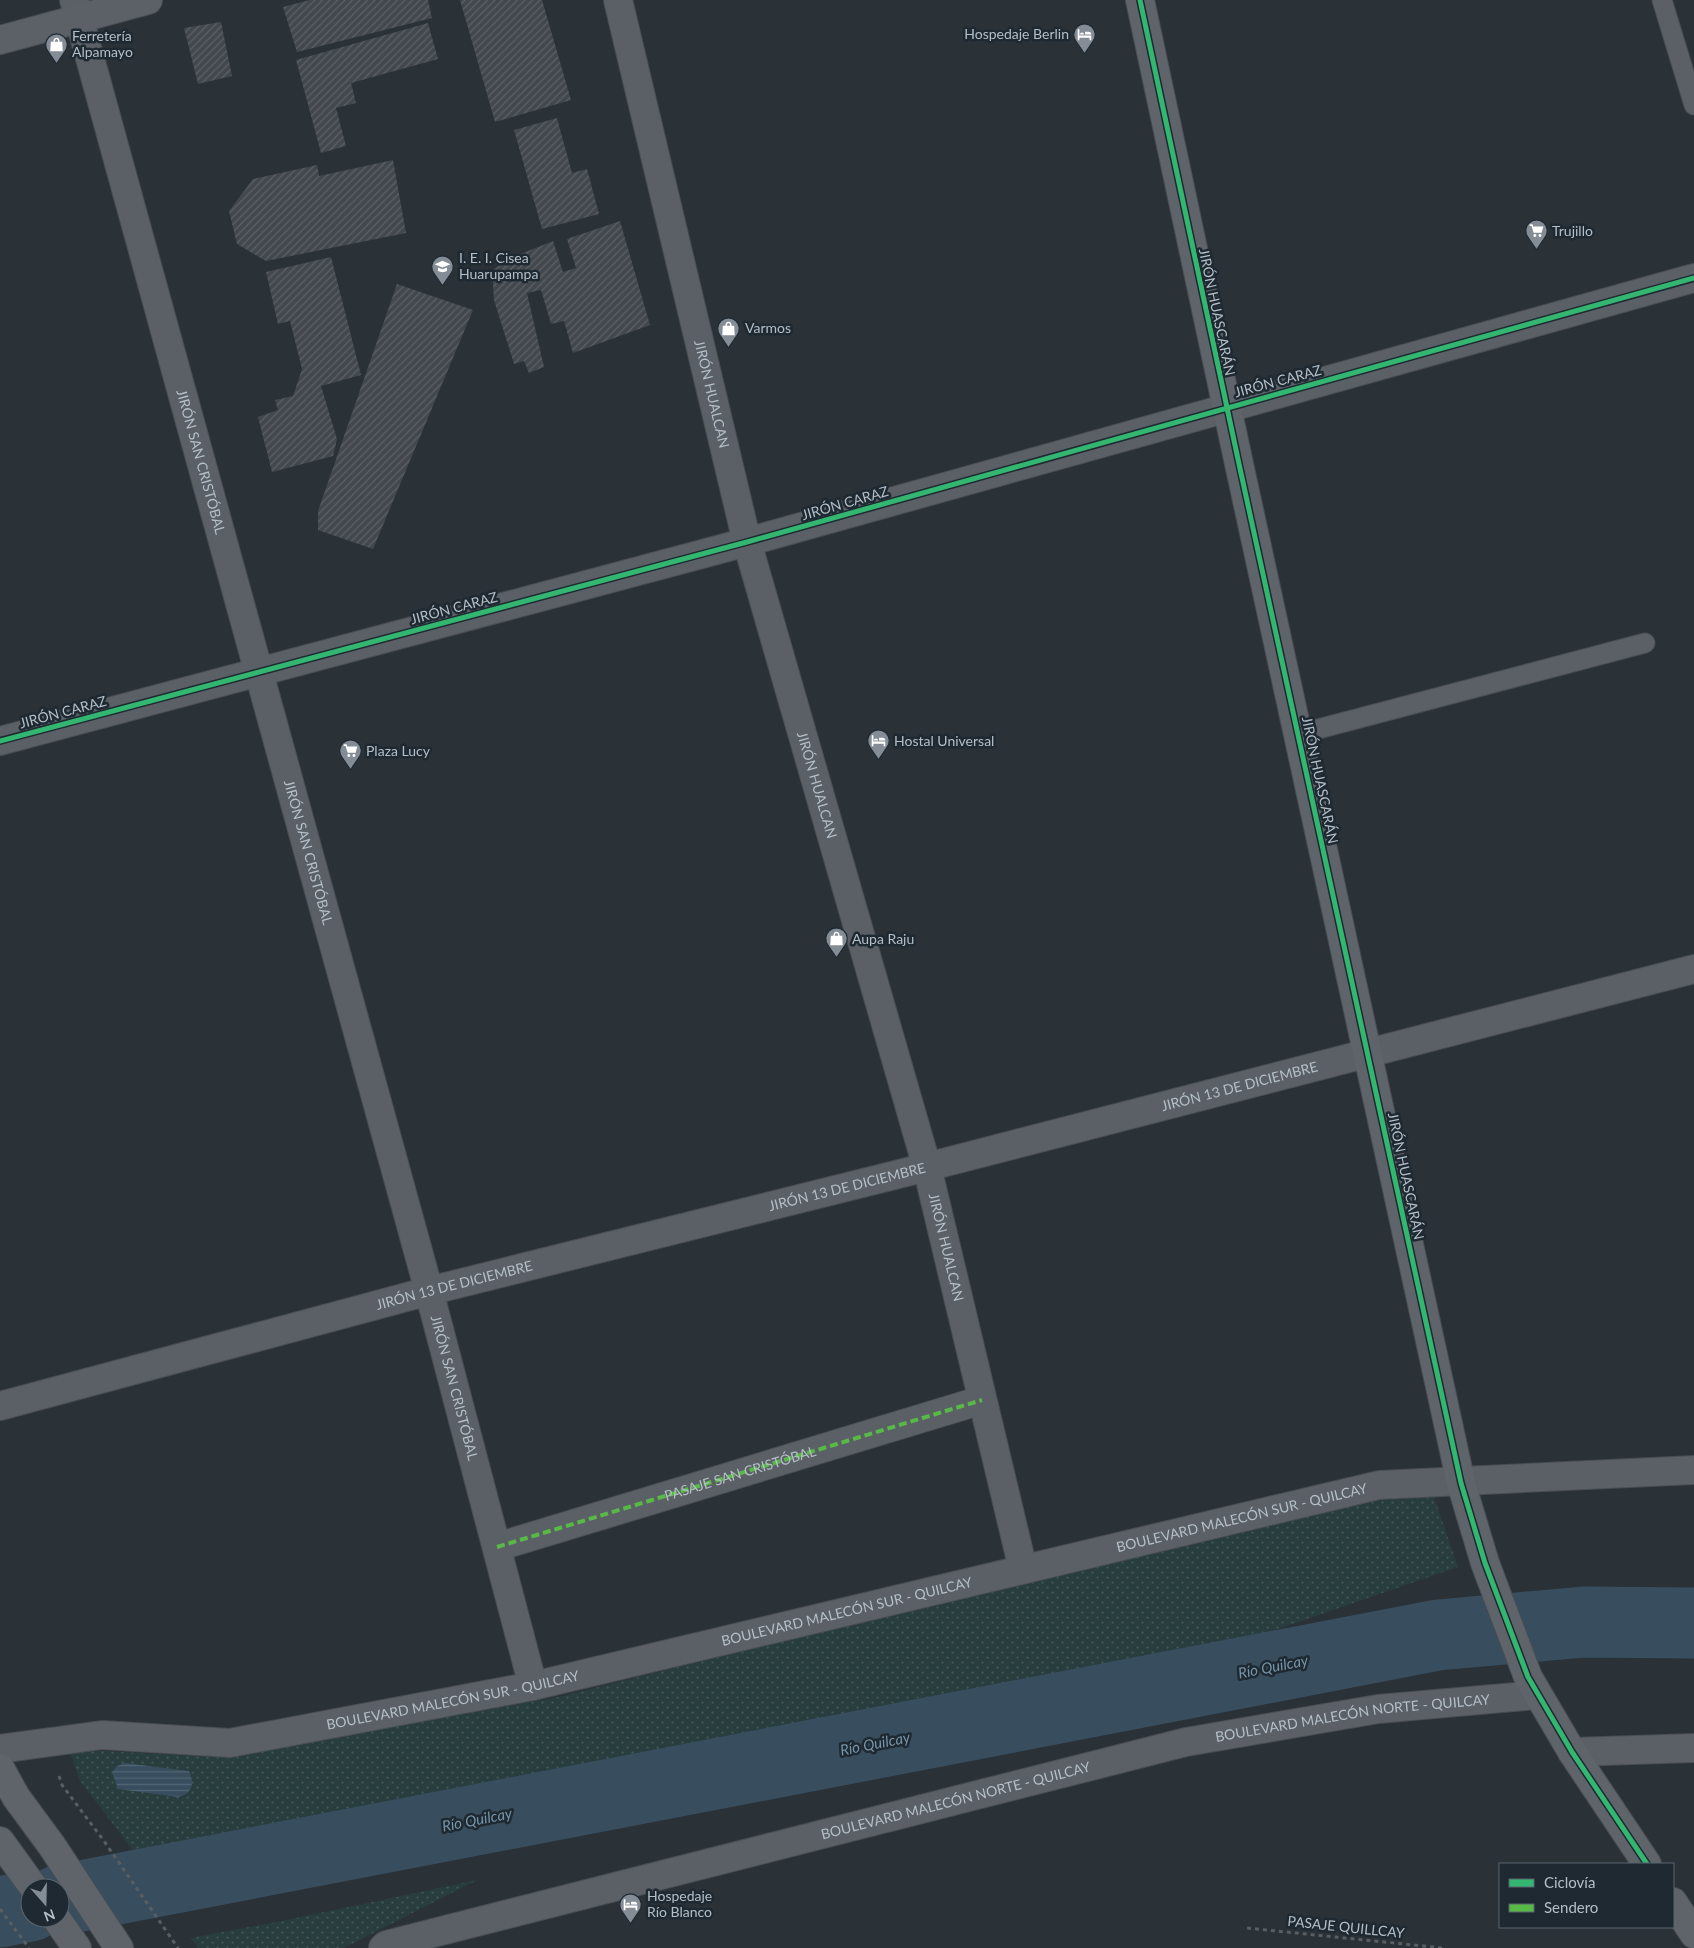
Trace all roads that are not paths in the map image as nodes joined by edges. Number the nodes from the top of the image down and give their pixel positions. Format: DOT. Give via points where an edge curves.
graph roads {
  1 [pos="148,0"];
  2 [pos="618,0"];
  3 [pos="1140,0"];
  4 [pos="1662,0"];
  5 [pos="76,9"];
  6 [pos="0,40"];
  7 [pos="1694,105"];
  8 [pos="1694,278"];
  9 [pos="1225,407"];
  10 [pos="747,542"];
  11 [pos="1645,643"];
  12 [pos="258,671"];
  13 [pos="1299,734"];
  14 [pos="0,741"];
  15 [pos="1694,968"];
  16 [pos="1368,1052"];
  17 [pos="927,1167"];
  18 [pos="428,1291"];
  19 [pos="982,1400"];
  20 [pos="0,1406"];
  21 [pos="1694,1470"];
  22 [pos="1461,1483"];
  23 [pos="498,1547"];
  24 [pos="1023,1568"];
  25 [pos="533,1686"];
  26 [pos="1532,1686"];
  27 [pos="1694,1748"];
  28 [pos="0,1749"];
  29 [pos="1572,1752"];
  30 [pos="0,1768"];
  31 [pos="7,1850"];
  32 [pos="1646,1863"];
  33 [pos="27,1878"];
  34 [pos="1674,1904"];
  35 [pos="63,1928"];
  36 [pos="1694,1934"];
  37 [pos="77,1948"];
  38 [pos="119,1948"];
  39 [pos="383,1948"];
  1 -- 5 [label="main road"];
  2 -- 10 [label="street, JIRÓN HUALCAN"];
  3 -- 9 [label="street, JIRÓN HUASCARÁN"];
  4 -- 7 [label="lane"];
  5 -- 6 [label="main road"];
  5 -- 12 [label="street, JIRÓN SAN CRISTÓBAL"];
  8 -- 9 [label="street, JIRÓN CARAZ"];
  9 -- 10 [label="street, JIRÓN CARAZ"];
  9 -- 13 [label="street, JIRÓN HUASCARÁN"];
  10 -- 12 [label="street, JIRÓN CARAZ"];
  10 -- 17 [label="street, JIRÓN HUALCAN"];
  11 -- 13 [label="lane"];
  12 -- 14 [label="street, JIRÓN CARAZ"];
  12 -- 18 [label="street, JIRÓN SAN CRISTÓBAL"];
  13 -- 16 [label="street, JIRÓN HUASCARÁN"];
  15 -- 16 [label="street, JIRÓN 13 DE DICIEMBRE"];
  16 -- 17 [label="street, JIRÓN 13 DE DICIEMBRE"];
  16 -- 22 [label="street, JIRÓN HUASCARÁN"];
  17 -- 18 [label="street, JIRÓN 13 DE DICIEMBRE"];
  17 -- 19 [label="street, JIRÓN HUALCAN"];
  18 -- 20 [label="street, JIRÓN 13 DE DICIEMBRE"];
  18 -- 23 [label="street, JIRÓN SAN CRISTÓBAL"];
  19 -- 23 [label="street, PASAJE SAN CRISTÓBAL"];
  19 -- 24 [label="street, JIRÓN HUALCAN"];
  21 -- 22 [label="street, BOULEVARD MALECÓN SUR - QUILCAY"];
  22 -- 24 [label="street, BOULEVARD MALECÓN SUR - QUILCAY" via="1379,1485"];
  22 -- 26 [label="street, JIRÓN HUASCARÁN" via="1485,1563"];
  23 -- 25 [label="street, JIRÓN SAN CRISTÓBAL"];
  24 -- 25 [label="street, BOULEVARD MALECÓN SUR - QUILCAY"];
  25 -- 28 [label="street, BOULEVARD MALECÓN SUR - QUILCAY" via="230,1744 102,1735"];
  26 -- 29 [label="street, JIRÓN HUASCARÁN"];
  26 -- 39 [label="street, BOULEVARD MALECÓN NORTE - QUILCAY" via="1186,1742"];
  27 -- 29 [label="street"];
  29 -- 32 [label="street, JIRÓN HUASCARÁN"];
  30 -- 38 [label="street" via="16,1797"];
  31 -- 33 [label="street"];
  34 -- 36 [label="street"];
  35 -- 37 [label="street"];
}
